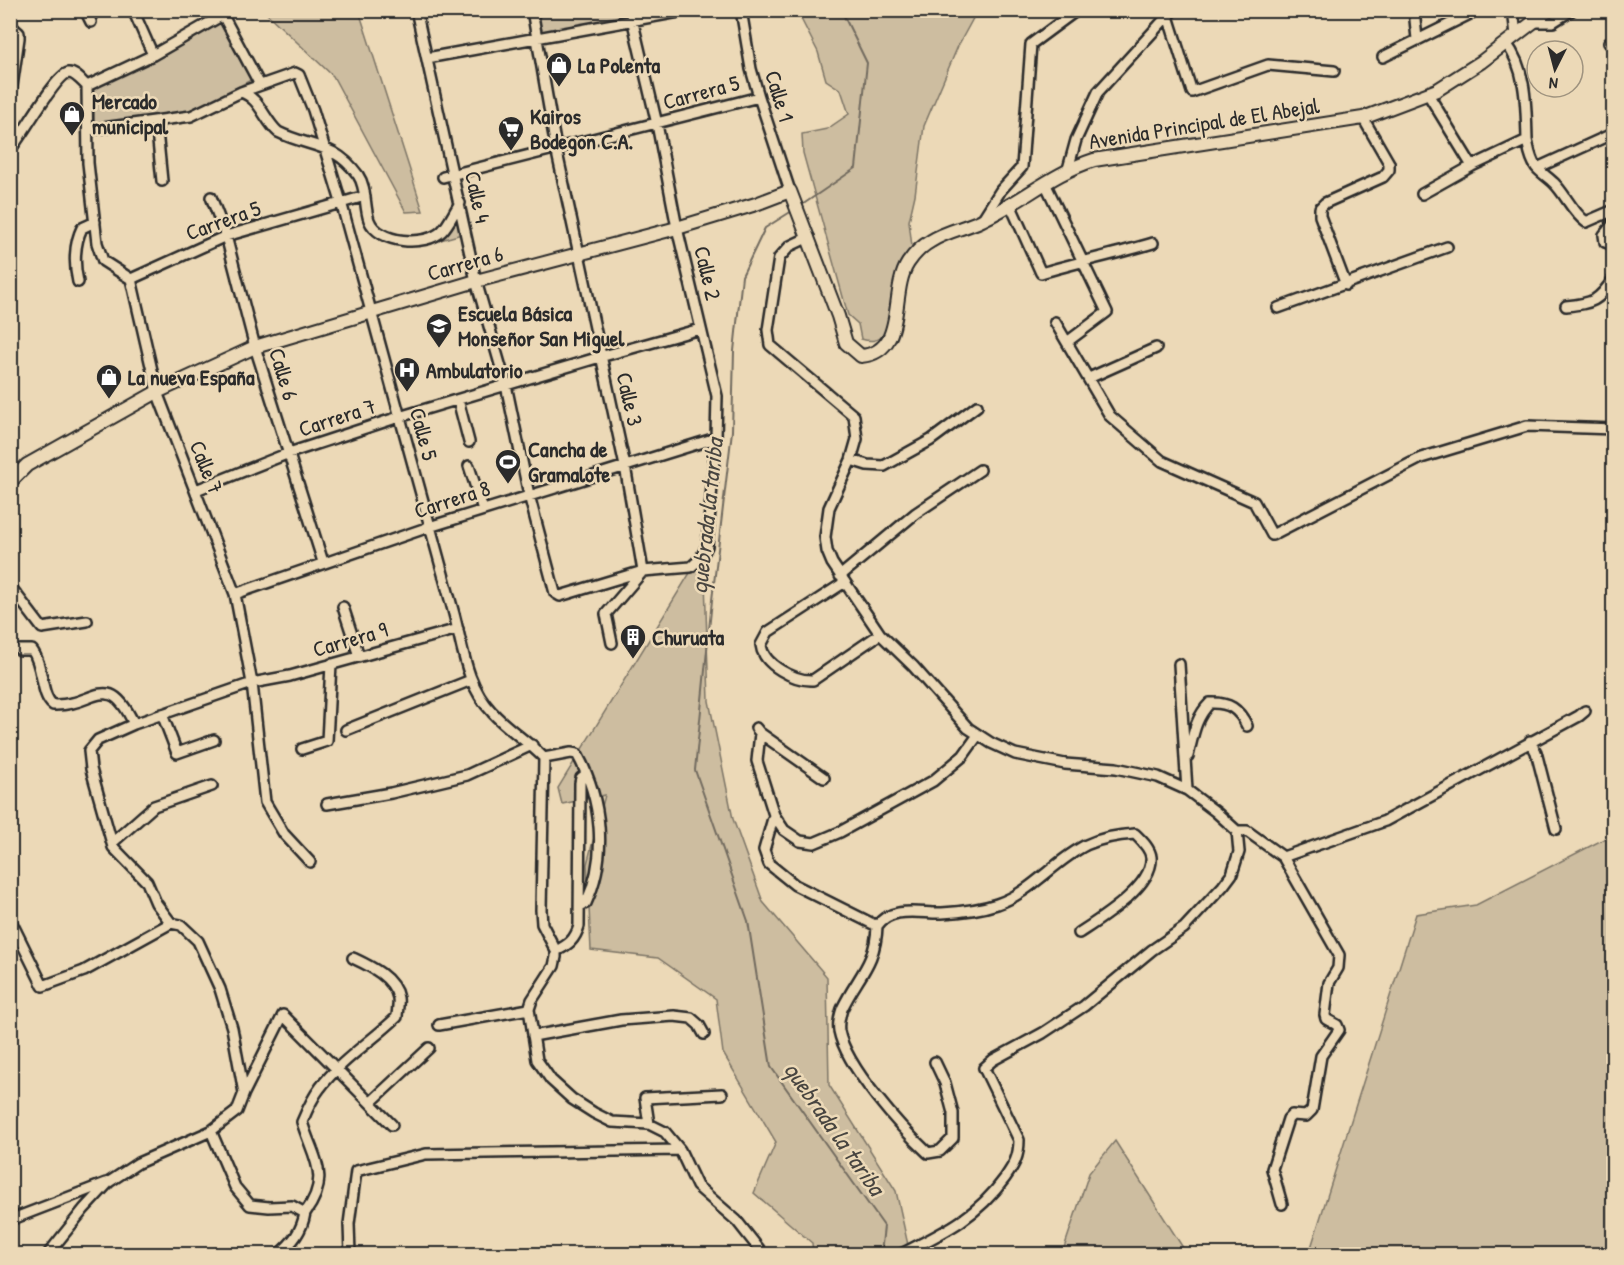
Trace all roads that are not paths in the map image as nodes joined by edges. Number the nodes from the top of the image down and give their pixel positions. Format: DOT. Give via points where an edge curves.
graph roads {
  1 [pos="85,10"];
  2 [pos="133,10"];
  3 [pos="416,10"];
  4 [pos="532,10"];
  5 [pos="690,10"];
  6 [pos="741,10"];
  7 [pos="1077,10"];
  8 [pos="1414,10"];
  9 [pos="1513,10"];
  10 [pos="1550,10"];
  11 [pos="1572,10"];
  12 [pos="221,13"];
  13 [pos="1170,13"];
  14 [pos="1470,14"];
  15 [pos="631,15"];
  16 [pos="91,22"];
  17 [pos="1534,22"];
  18 [pos="10,25"];
  19 [pos="538,38"];
  20 [pos="1417,39"];
  21 [pos="1511,39"];
  22 [pos="153,55"];
  23 [pos="427,57"];
  24 [pos="1383,57"];
  25 [pos="1334,71"];
  26 [pos="260,85"];
  27 [pos="87,86"];
  28 [pos="241,92"];
  29 [pos="1428,94"];
  30 [pos="759,97"];
  31 [pos="10,100"];
  32 [pos="1363,118"];
  33 [pos="156,122"];
  34 [pos="657,124"];
  35 [pos="88,130"];
  36 [pos="1614,133"];
  37 [pos="1527,140"];
  38 [pos="325,147"];
  39 [pos="556,148"];
  40 [pos="10,150"];
  41 [pos="1472,166"];
  42 [pos="1537,168"];
  43 [pos="1068,169"];
  44 [pos="453,174"];
  45 [pos="442,177"];
  46 [pos="162,181"];
  47 [pos="1045,183"];
  48 [pos="790,191"];
  49 [pos="1422,194"];
  50 [pos="365,196"];
  51 [pos="212,197"];
  52 [pos="341,202"];
  53 [pos="460,203"];
  54 [pos="1010,204"];
  55 [pos="1614,210"];
  56 [pos="982,220"];
  57 [pos="95,222"];
  58 [pos="1614,223"];
  59 [pos="677,228"];
  60 [pos="226,236"];
  61 [pos="809,237"];
  62 [pos="1153,243"];
  63 [pos="1614,245"];
  64 [pos="1447,247"];
  65 [pos="577,254"];
  66 [pos="1081,262"];
  67 [pos="1614,278"];
  68 [pos="131,279"];
  69 [pos="476,281"];
  70 [pos="78,282"];
  71 [pos="1346,285"];
  72 [pos="1566,306"];
  73 [pos="1278,308"];
  74 [pos="370,311"];
  75 [pos="1055,322"];
  76 [pos="700,329"];
  77 [pos="1067,342"];
  78 [pos="255,346"];
  79 [pos="1156,348"];
  80 [pos="600,357"];
  81 [pos="1089,378"];
  82 [pos="506,385"];
  83 [pos="157,392"];
  84 [pos="458,400"];
  85 [pos="977,406"];
  86 [pos="399,417"];
  87 [pos="1614,429"];
  88 [pos="716,438"];
  89 [pos="469,442"];
  90 [pos="289,453"];
  91 [pos="851,460"];
  92 [pos="469,466"];
  93 [pos="625,466"];
  94 [pos="980,470"];
  95 [pos="10,482"];
  96 [pos="196,490"];
  97 [pos="529,495"];
  98 [pos="483,510"];
  99 [pos="429,527"];
  100 [pos="323,562"];
  101 [pos="643,572"];
  102 [pos="843,579"];
  103 [pos="10,585"];
  104 [pos="235,594"];
  105 [pos="343,608"];
  106 [pos="87,621"];
  107 [pos="458,629"];
  108 [pos="880,634"];
  109 [pos="612,643"];
  110 [pos="20,650"];
  111 [pos="359,656"];
  112 [pos="331,664"];
  113 [pos="1179,664"];
  114 [pos="471,680"];
  115 [pos="252,683"];
  116 [pos="1585,711"];
  117 [pos="162,714"];
  118 [pos="134,724"];
  119 [pos="1247,726"];
  120 [pos="346,730"];
  121 [pos="978,735"];
  122 [pos="214,740"];
  123 [pos="1530,741"];
  124 [pos="534,746"];
  125 [pos="302,748"];
  126 [pos="544,758"];
  127 [pos="1185,767"];
  128 [pos="586,774"];
  129 [pos="824,778"];
  130 [pos="212,786"];
  131 [pos="1187,790"];
  132 [pos="327,804"];
  133 [pos="774,815"];
  134 [pos="1556,829"];
  135 [pos="1238,831"];
  136 [pos="112,843"];
  137 [pos="1283,857"];
  138 [pos="310,862"];
  139 [pos="580,906"];
  140 [pos="10,919"];
  141 [pos="171,923"];
  142 [pos="877,926"];
  143 [pos="1079,933"];
  144 [pos="556,951"];
  145 [pos="353,958"];
  146 [pos="529,1009"];
  147 [pos="439,1024"];
  148 [pos="704,1034"];
  149 [pos="533,1036"];
  150 [pos="429,1048"];
  151 [pos="935,1062"];
  152 [pos="338,1070"];
  153 [pos="244,1094"];
  154 [pos="722,1094"];
  155 [pos="370,1103"];
  156 [pos="649,1124"];
  157 [pos="392,1125"];
  158 [pos="211,1131"];
  159 [pos="680,1150"];
  160 [pos="109,1182"];
  161 [pos="1282,1204"];
  162 [pos="305,1213"];
  163 [pos="10,1220"];
  164 [pos="48,1254"];
  165 [pos="282,1254"];
  166 [pos="350,1254"];
  167 [pos="764,1254"];
  168 [pos="901,1254"];
  1 -- 16 [label="street"];
  2 -- 22 [label="street"];
  3 -- 23 [label="street, Calle 4"];
  4 -- 19 [label="street, Calle 3"];
  5 -- 15 [label="street"];
  6 -- 30 [label="street, Calle 1"];
  7 -- 56 [label="street" via="1031,44 1022,167"];
  8 -- 20 [label="street"];
  9 -- 21 [label="street"];
  10 -- 17 [label="main road, Avenida Principal de El Abejal"];
  11 -- 17 [label="street" via="1553,22"];
  12 -- 22 [label="street"];
  12 -- 26 [label="street"];
  13 -- 25 [label="street" via="1192,92 1268,65"];
  13 -- 43 [label="street" via="1098,92"];
  14 -- 20 [label="street"];
  15 -- 19 [label="street"];
  15 -- 34 [label="street, Calle 2"];
  17 -- 21 [label="main road, Avenida Principal de El Abejal"];
  18 -- 31 [label="street" via="20,38"];
  19 -- 23 [label="street"];
  19 -- 39 [label="street, Calle 3"];
  20 -- 24 [label="street"];
  21 -- 29 [label="main road, Avenida Principal de El Abejal"];
  21 -- 37 [label="street" via="1526,101"];
  22 -- 27 [label="street"];
  23 -- 44 [label="street, Calle 4"];
  26 -- 28 [label="street"];
  26 -- 38 [label="street, Calle 5" via="299,75"];
  27 -- 35 [label="street"];
  27 -- 40 [label="street" via="74,74 64,75 50,89"];
  28 -- 33 [label="street" via="191,116"];
  28 -- 38 [label="street" via="254,99 278,132"];
  29 -- 32 [label="main road, Avenida Principal de El Abejal"];
  29 -- 41 [label="street"];
  30 -- 34 [label="street, Carrera 5"];
  30 -- 48 [label="street, Calle 1"];
  32 -- 43 [label="main road, Avenida Principal de El Abejal" via="1094,160"];
  32 -- 71 [label="street" via="1389,163 1389,170 1383,177 1320,208"];
  33 -- 35 [label="street"];
  33 -- 46 [label="street"];
  34 -- 39 [label="street, Carrera 5"];
  34 -- 59 [label="street, Calle 2"];
  35 -- 57 [label="street"];
  36 -- 42 [label="street"];
  37 -- 41 [label="street"];
  37 -- 42 [label="street"];
  38 -- 50 [label="street" via="359,176"];
  38 -- 52 [label="street, Calle 5"];
  39 -- 44 [label="street, Carrera 5"];
  39 -- 65 [label="street, Calle 3"];
  41 -- 49 [label="street"];
  42 -- 55 [label="street" via="1586,222"];
  43 -- 47 [label="main road, Avenida Principal de El Abejal"];
  44 -- 45 [label="street, Carrera 5"];
  44 -- 53 [label="street, Calle 4"];
  47 -- 54 [label="main road, Avenida Principal de El Abejal"];
  47 -- 66 [label="street"];
  48 -- 59 [label="main road, Carrera 6"];
  48 -- 61 [label="main road, Avenida Principal de El Abejal"];
  50 -- 52 [label="street, Carrera 5"];
  50 -- 53 [label="street" via="369,220 376,232 396,240 418,241 441,232"];
  51 -- 60 [label="street, Calle 6"];
  52 -- 60 [label="street, Carrera 5"];
  52 -- 74 [label="street, Calle 5"];
  53 -- 69 [label="street, Calle 4"];
  54 -- 56 [label="main road, Avenida Principal de El Abejal"];
  54 -- 66 [label="street" via="1041,273"];
  56 -- 61 [label="main road, Avenida Principal de El Abejal" via="933,239 919,250 899,280 890,337 872,355 861,356 846,343"];
  57 -- 68 [label="street" via="103,261"];
  57 -- 70 [label="street" via="82,228 77,238"];
  58 -- 63 [label="street" via="1604,235 1605,242"];
  59 -- 65 [label="main road, Carrera 6"];
  59 -- 76 [label="street, Calle 2"];
  60 -- 68 [label="street, Carrera 5"];
  60 -- 78 [label="street, Calle 6"];
  61 -- 91 [label="street" via="790,246 779,258 768,330 770,345 854,416 857,439"];
  62 -- 66 [label="street"];
  64 -- 71 [label="street"];
  65 -- 69 [label="main road, Carrera 6"];
  65 -- 80 [label="street, Calle 3"];
  66 -- 77 [label="street" via="1107,312"];
  67 -- 72 [label="street" via="1590,303"];
  68 -- 83 [label="street, Calle 7"];
  69 -- 74 [label="main road, Carrera 6"];
  69 -- 82 [label="street, Calle 4"];
  71 -- 73 [label="street"];
  74 -- 78 [label="main road, Carrera 6"];
  74 -- 86 [label="street, Calle 5"];
  75 -- 77 [label="street"];
  76 -- 80 [label="street, Carrera 7"];
  76 -- 88 [label="street, Calle 2" via="717,396"];
  77 -- 81 [label="street"];
  78 -- 83 [label="main road, Carrera 6"];
  78 -- 90 [label="street, Calle 6"];
  79 -- 81 [label="street"];
  80 -- 82 [label="street, Carrera 7"];
  80 -- 93 [label="street, Calle 3"];
  81 -- 87 [label="street" via="1110,416 1162,461 1254,502 1272,534 1421,458 1527,426"];
  82 -- 84 [label="street, Carrera 7"];
  82 -- 97 [label="street, Calle 4"];
  83 -- 95 [label="main road, Carrera 6" via="27,465"];
  83 -- 96 [label="street, Calle 7"];
  84 -- 86 [label="street, Carrera 7"];
  84 -- 89 [label="street"];
  85 -- 91 [label="street" via="931,440 884,466"];
  86 -- 90 [label="street, Carrera 7"];
  86 -- 99 [label="street, Calle 5"];
  88 -- 93 [label="street, Carrera 8"];
  88 -- 101 [label="street, Calle 2" via="707,546 701,558 692,567"];
  90 -- 96 [label="street, Carrera 7"];
  90 -- 100 [label="street, Calle 6"];
  91 -- 102 [label="street" via="825,523 827,551"];
  92 -- 98 [label="street"];
  93 -- 97 [label="street, Carrera 8"];
  93 -- 101 [label="street, Calle 3"];
  94 -- 102 [label="street" via="916,513"];
  96 -- 104 [label="street, Calle 7"];
  97 -- 98 [label="street, Carrera 8"];
  97 -- 101 [label="street, Calle 4" via="555,593 562,595"];
  98 -- 99 [label="street, Carrera 8"];
  99 -- 100 [label="street, Carrera 8"];
  99 -- 107 [label="street, Calle 5"];
  100 -- 104 [label="street, Carrera 8"];
  101 -- 109 [label="street" via="606,614"];
  102 -- 108 [label="street"];
  102 -- 108 [label="street" via="768,632 761,645 767,661 804,680 813,680"];
  103 -- 106 [label="street" via="42,627"];
  104 -- 115 [label="street, Calle 7"];
  105 -- 111 [label="street"];
  107 -- 111 [label="street, Carrera 9"];
  107 -- 114 [label="street, Calle 5"];
  108 -- 121 [label="street"];
  110 -- 118 [label="street" via="32,650 38,659 46,699 52,705 111,694 122,700"];
  111 -- 112 [label="street, Carrera 9"];
  112 -- 115 [label="street, Carrera 9"];
  112 -- 125 [label="street" via="327,741"];
  113 -- 127 [label="street"];
  114 -- 120 [label="street"];
  114 -- 124 [label="street, Calle 5" via="491,712"];
  115 -- 117 [label="street, Carrera 9"];
  115 -- 138 [label="street, Calle 7" via="265,802 284,834"];
  116 -- 123 [label="street"];
  117 -- 118 [label="street, Carrera 9"];
  117 -- 122 [label="street" via="177,753"];
  118 -- 136 [label="street, Carrera 9" via="98,740 89,751"];
  119 -- 127 [label="street" via="1233,707 1210,703 1196,723"];
  121 -- 131 [label="street" via="1015,754 1065,764 1116,768 1158,777"];
  121 -- 133 [label="street" via="963,756 933,781 814,843 800,841 784,830"];
  123 -- 134 [label="street"];
  123 -- 137 [label="street" via="1385,821"];
  124 -- 126 [label="street, Calle 5"];
  124 -- 132 [label="street" via="467,775 391,794"];
  126 -- 128 [label="street" via="575,753"];
  126 -- 144 [label="street" via="540,910 545,933"];
  127 -- 131 [label="street"];
  128 -- 139 [label="street" via="580,783"];
  128 -- 139 [label="street" via="596,802 599,847 594,883 586,903"];
  129 -- 133 [label="street" via="758,730 757,761"];
  130 -- 136 [label="street" via="154,806"];
  131 -- 135 [label="street"];
  133 -- 142 [label="street" via="764,850 769,864 795,885"];
  135 -- 137 [label="street" via="1247,831"];
  135 -- 168 [label="street" via="1239,852 1232,874 1184,928 1084,1006 984,1068 1019,1140 1015,1163 996,1191 974,1213"];
  136 -- 141 [label="street" via="147,882"];
  137 -- 161 [label="street" via="1339,955 1338,968 1329,983 1325,1016 1338,1030 1322,1056 1312,1110 1306,1116 1292,1115 1288,1119 1272,1169"];
  139 -- 144 [label="street" via="575,936"];
  140 -- 141 [label="street" via="43,986 84,971"];
  141 -- 153 [label="street" via="181,925 198,941 220,988"];
  142 -- 143 [label="street" via="895,914 974,910 999,903 1032,885 1086,845 1135,834 1151,855 1142,882 1110,912"];
  142 -- 151 [label="street" via="875,947 841,1012 839,1030 855,1066 928,1153 940,1151 953,1138 953,1113"];
  144 -- 146 [label="street" via="554,966"];
  145 -- 152 [label="street" via="388,979 398,998 397,1017"];
  146 -- 147 [label="street"];
  146 -- 149 [label="street"];
  148 -- 149 [label="street" via="691,1018 674,1016 621,1020"];
  149 -- 156 [label="street" via="537,1060 572,1099 612,1122"];
  150 -- 155 [label="street"];
  152 -- 153 [label="street" via="283,1015"];
  152 -- 155 [label="street"];
  152 -- 162 [label="street" via="320,1088 302,1122 318,1162 320,1181"];
  153 -- 158 [label="street" via="237,1111"];
  154 -- 156 [label="street" via="645,1098"];
  155 -- 157 [label="street"];
  156 -- 159 [label="street" via="665,1132"];
  158 -- 160 [label="street" via="138,1164"];
  158 -- 162 [label="street" via="235,1187 250,1205 292,1206"];
  159 -- 166 [label="street" via="426,1154 356,1171 349,1224"];
  159 -- 167 [label="street" via="697,1186 737,1221"];
  160 -- 163 [label="street"];
  160 -- 164 [label="street"];
  162 -- 165 [label="street" via="303,1226"];
}
